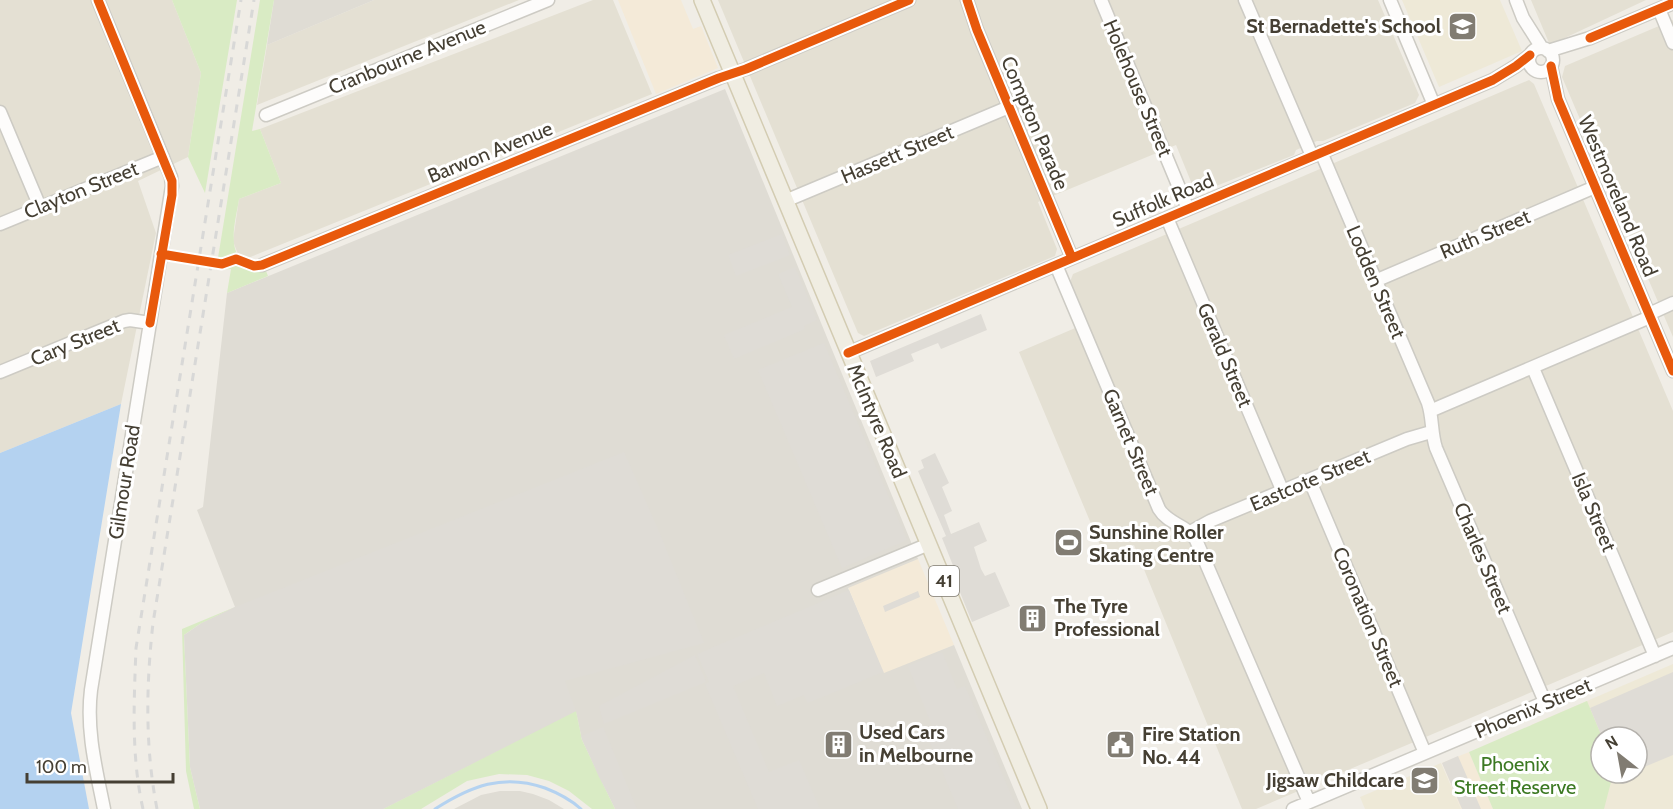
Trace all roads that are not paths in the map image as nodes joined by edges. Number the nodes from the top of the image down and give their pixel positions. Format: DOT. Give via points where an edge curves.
graph roads {
  1 [pos="98,0"];
  2 [pos="548,0"];
  3 [pos="702,0"];
  4 [pos="909,0"];
  5 [pos="967,0"];
  6 [pos="1101,0"];
  7 [pos="1245,0"];
  8 [pos="1390,0"];
  9 [pos="1516,0"];
  10 [pos="1673,3"];
  11 [pos="1659,9"];
  12 [pos="1673,43"];
  13 [pos="1543,56"];
  14 [pos="1535,71"];
  15 [pos="732,74"];
  16 [pos="1492,80"];
  17 [pos="1558,99"];
  18 [pos="1434,105"];
  19 [pos="1009,107"];
  20 [pos="0,112"];
  21 [pos="266,115"];
  22 [pos="1317,154"];
  23 [pos="163,157"];
  24 [pos="1595,187"];
  25 [pos="785,201"];
  26 [pos="40,207"];
  27 [pos="1188,209"];
  28 [pos="1167,218"];
  29 [pos="0,224"];
  30 [pos="1072,258"];
  31 [pos="262,265"];
  32 [pos="1056,265"];
  33 [pos="1375,280"];
  34 [pos="1673,303"];
  35 [pos="1649,316"];
  36 [pos="150,323"];
  37 [pos="848,353"];
  38 [pos="1533,368"];
  39 [pos="1673,371"];
  40 [pos="0,372"];
  41 [pos="1430,411"];
  42 [pos="1431,432"];
  43 [pos="1310,481"];
  44 [pos="1283,492"];
  45 [pos="1190,532"];
  46 [pos="929,544"];
  47 [pos="818,590"];
  48 [pos="1673,648"];
  49 [pos="1655,656"];
  50 [pos="1545,702"];
  51 [pos="1425,753"];
  52 [pos="1309,802"];
  53 [pos="104,809"];
  54 [pos="1039,809"];
  55 [pos="1293,809"];
  1 -- 23 [label="street, Gilmour Road"];
  2 -- 21 [label="street, Cranbourne Avenue"];
  3 -- 15 [label="main road, McIntyre Road / 41"];
  4 -- 15 [label="street, Barwon Avenue"];
  5 -- 19 [label="street, Compton Parade"];
  6 -- 27 [label="street, Holehouse Street"];
  7 -- 22 [label="street, Lodden Street"];
  8 -- 18 [label="street"];
  9 -- 13 [label="street, Westmoreland Road"];
  10 -- 11 [label="street, Suffolk Road"];
  11 -- 12 [label="street"];
  11 -- 13 [label="street, Suffolk Road"];
  13 -- 14 [label="street, Suffolk Road" via="1545,71"];
  13 -- 14 [label="street" via="1529,63"];
  13 -- 16 [label="street, Suffolk Road"];
  13 -- 17 [label="street, Westmoreland Road"];
  14 -- 16 [label="street, Suffolk Road"];
  14 -- 17 [label="street, Westmoreland Road"];
  15 -- 25 [label="main road, McIntyre Road / 41"];
  15 -- 31 [label="street, Barwon Avenue"];
  16 -- 18 [label="street, Suffolk Road"];
  17 -- 24 [label="street, Westmoreland Road"];
  18 -- 22 [label="street, Suffolk Road"];
  19 -- 25 [label="street, Hassett Street"];
  19 -- 30 [label="street, Compton Parade"];
  20 -- 26 [label="street"];
  22 -- 27 [label="street, Suffolk Road"];
  22 -- 33 [label="street, Lodden Street"];
  23 -- 26 [label="street, Clayton Street"];
  23 -- 36 [label="street, Gilmour Road" via="172,186"];
  24 -- 33 [label="street, Ruth Street"];
  24 -- 35 [label="street, Westmoreland Road"];
  25 -- 37 [label="main road, McIntyre Road / 41"];
  26 -- 29 [label="street, Clayton Street"];
  27 -- 28 [label="street, Suffolk Road"];
  28 -- 30 [label="street, Suffolk Road"];
  28 -- 44 [label="street, Gerald Street"];
  30 -- 32 [label="street, Suffolk Road"];
  32 -- 37 [label="street, Suffolk Road"];
  32 -- 45 [label="street, Garnet Street" via="1159,508 1170,522"];
  33 -- 41 [label="street, Lodden Street"];
  34 -- 35 [label="street"];
  35 -- 38 [label="street"];
  35 -- 39 [label="street, Westmoreland Road"];
  36 -- 40 [label="street, Cary Street" via="124,321"];
  36 -- 53 [label="street, Gilmour Road" via="88,712"];
  37 -- 46 [label="main road, McIntyre Road / 41"];
  38 -- 41 [label="street"];
  38 -- 49 [label="street, Isla Street"];
  41 -- 42 [label="street, Charles Street"];
  42 -- 43 [label="street, Eastcote Street"];
  42 -- 50 [label="street, Charles Street"];
  43 -- 44 [label="street, Eastcote Street"];
  43 -- 51 [label="street, Coronation Street"];
  44 -- 45 [label="street, Eastcote Street"];
  45 -- 52 [label="street, Garnet Street"];
  46 -- 47 [label="street"];
  46 -- 54 [label="main road, McIntyre Road / 41"];
  48 -- 49 [label="street, Phoenix Street"];
  49 -- 50 [label="street, Phoenix Street"];
  50 -- 51 [label="street, Phoenix Street"];
  51 -- 52 [label="street, Phoenix Street"];
  52 -- 55 [label="street, Phoenix Street"];
}
